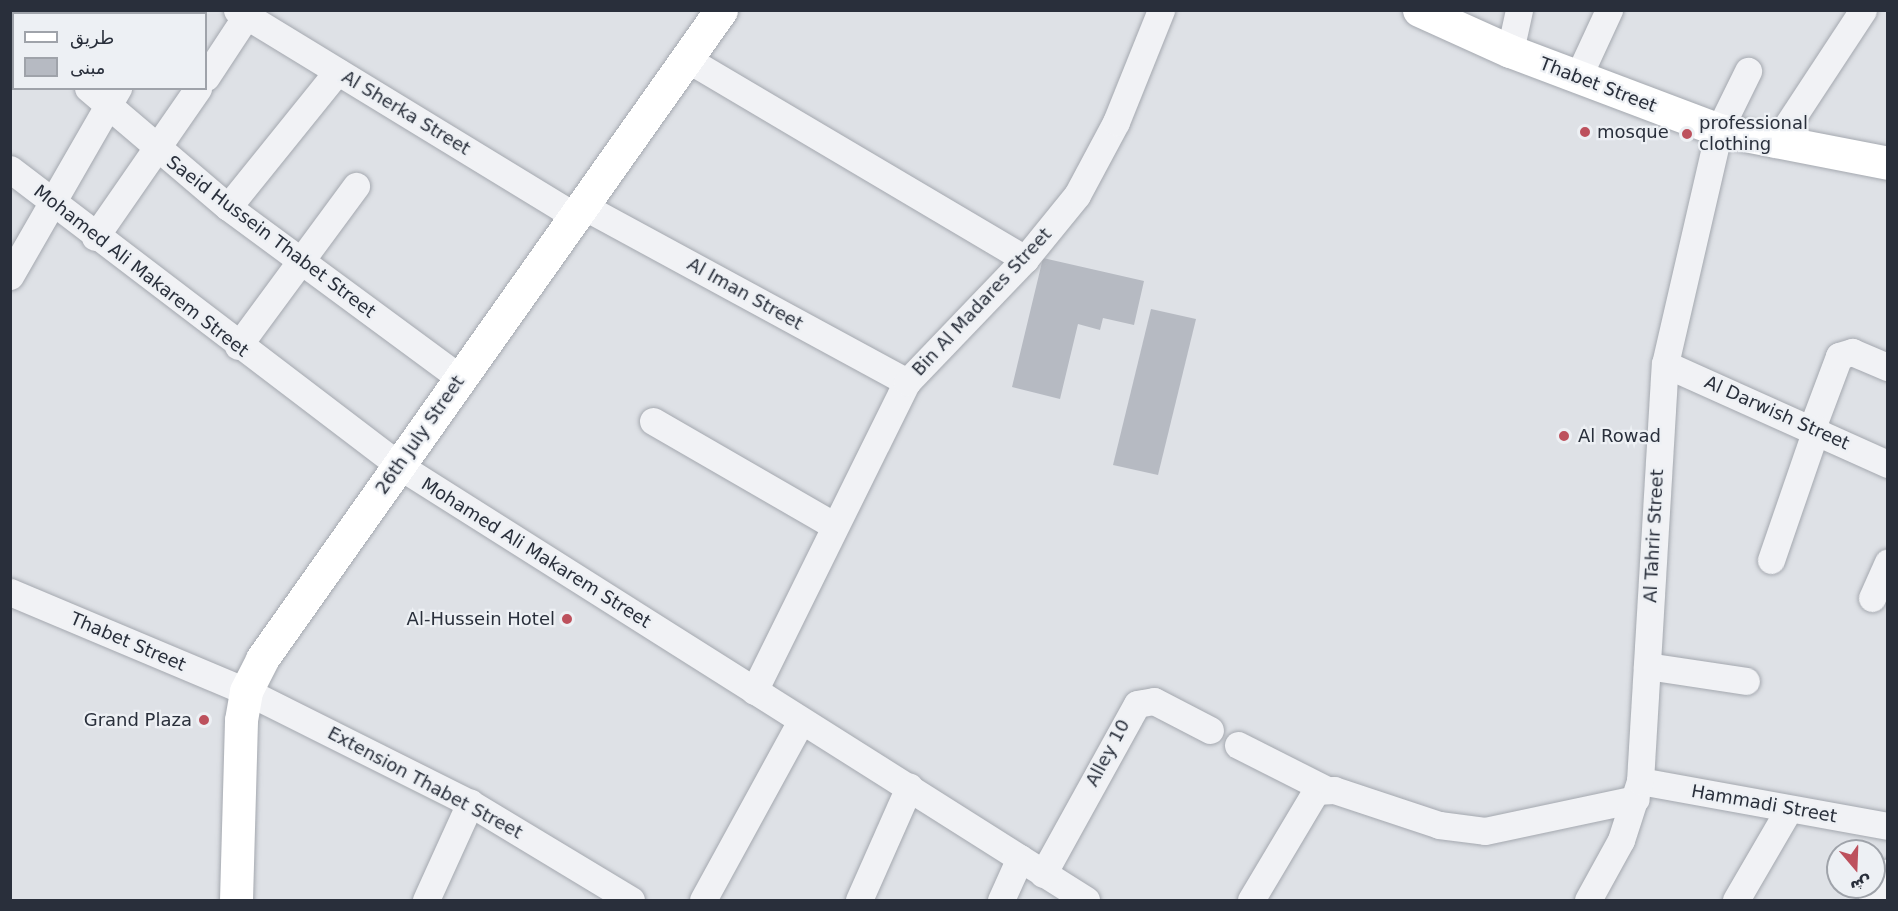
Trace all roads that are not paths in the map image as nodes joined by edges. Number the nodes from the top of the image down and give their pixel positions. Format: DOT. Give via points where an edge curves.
graph roads {
  1 [pos="721,10"];
  2 [pos="1161,10"];
  3 [pos="1419,10"];
  4 [pos="1519,10"];
  5 [pos="1609,10"];
  6 [pos="1863,10"];
  7 [pos="241,13"];
  8 [pos="1510,51"];
  9 [pos="687,59"];
  10 [pos="1748,71"];
  11 [pos="337,72"];
  12 [pos="207,75"];
  13 [pos="1578,77"];
  14 [pos="197,90"];
  15 [pos="105,94"];
  16 [pos="1719,130"];
  17 [pos="1775,144"];
  18 [pos="157,150"];
  19 [pos="1887,163"];
  20 [pos="10,169"];
  21 [pos="356,186"];
  22 [pos="52,204"];
  23 [pos="228,207"];
  24 [pos="579,211"];
  25 [pos="95,237"];
  26 [pos="1025,259"];
  27 [pos="300,260"];
  28 [pos="10,276"];
  29 [pos="238,346"];
  30 [pos="1665,364"];
  31 [pos="1887,367"];
  32 [pos="460,378"];
  33 [pos="907,382"];
  34 [pos="652,421"];
  35 [pos="1814,429"];
  36 [pos="1887,464"];
  37 [pos="398,465"];
  38 [pos="836,526"];
  39 [pos="1771,560"];
  40 [pos="1887,562"];
  41 [pos="10,592"];
  42 [pos="1872,598"];
  43 [pos="1647,666"];
  44 [pos="1746,681"];
  45 [pos="246,691"];
  46 [pos="754,691"];
  47 [pos="801,721"];
  48 [pos="1210,730"];
  49 [pos="1238,745"];
  50 [pos="909,787"];
  51 [pos="1325,789"];
  52 [pos="1638,790"];
  53 [pos="470,803"];
  54 [pos="1789,809"];
  55 [pos="1887,826"];
  56 [pos="1020,858"];
  57 [pos="1887,872"];
  58 [pos="1044,874"];
  59 [pos="236,900"];
  60 [pos="426,900"];
  61 [pos="631,900"];
  62 [pos="703,900"];
  63 [pos="859,900"];
  64 [pos="1001,900"];
  65 [pos="1086,900"];
  66 [pos="1251,900"];
  67 [pos="1588,900"];
  68 [pos="1737,900"];
  69 [pos="1872,900"];
  1 -- 9 [label="street, 26th July Street"];
  2 -- 26 [label="street, Bin Al Madares Street" via="1099,159"];
  3 -- 8 [label="street, Thabet Street"];
  4 -- 8 [label="street"];
  5 -- 13 [label="street"];
  6 -- 17 [label="street"];
  7 -- 11 [label="street, Al Sherka Street"];
  7 -- 12 [label="street"];
  8 -- 13 [label="street, Thabet Street"];
  9 -- 24 [label="street, 26th July Street"];
  9 -- 26 [label="street"];
  10 -- 16 [label="street, Al Tahrir Street"];
  11 -- 23 [label="street"];
  11 -- 24 [label="street, Al Sherka Street"];
  13 -- 16 [label="street, Thabet Street"];
  14 -- 18 [label="street"];
  15 -- 18 [label="street, Saeid Hussein Thabet Street"];
  15 -- 22 [label="street"];
  16 -- 17 [label="street, Thabet Street"];
  16 -- 30 [label="street, Al Tahrir Street"];
  17 -- 19 [label="street, Thabet Street"];
  18 -- 23 [label="street, Saeid Hussein Thabet Street"];
  18 -- 25 [label="street"];
  20 -- 22 [label="street, Mohamed Ali Makarem Street"];
  21 -- 27 [label="street"];
  22 -- 25 [label="street, Mohamed Ali Makarem Street"];
  22 -- 28 [label="street"];
  23 -- 27 [label="street, Saeid Hussein Thabet Street"];
  24 -- 32 [label="street, 26th July Street"];
  24 -- 33 [label="street, Al Iman Street"];
  25 -- 29 [label="street, Mohamed Ali Makarem Street"];
  26 -- 33 [label="street, Bin Al Madares Street"];
  27 -- 29 [label="street"];
  27 -- 32 [label="street, Saeid Hussein Thabet Street"];
  29 -- 37 [label="street, Mohamed Ali Makarem Street"];
  30 -- 35 [label="street, Al Darwish Street"];
  30 -- 43 [label="street, Al Tahrir Street"];
  31 -- 35 [label="street" via="1852,352 1839,356"];
  32 -- 37 [label="street, 26th July Street"];
  33 -- 38 [label="street, Bin Al Madares Street"];
  34 -- 38 [label="street"];
  35 -- 36 [label="street, Al Darwish Street"];
  35 -- 39 [label="street"];
  37 -- 45 [label="street, 26th July Street" via="262,659"];
  37 -- 46 [label="street, Mohamed Ali Makarem Street"];
  38 -- 46 [label="street, Bin Al Madares Street"];
  40 -- 42 [label="street"];
  41 -- 45 [label="street, Thabet Street"];
  43 -- 44 [label="street"];
  43 -- 52 [label="street, Al Tahrir Street"];
  45 -- 53 [label="street, Extension Thabet Street"];
  45 -- 59 [label="street, 26th July Street"];
  46 -- 47 [label="street, Mohamed Ali Makarem Street"];
  47 -- 50 [label="street, Mohamed Ali Makarem Street"];
  47 -- 62 [label="street"];
  48 -- 58 [label="street, Alley 10" via="1154,702 1137,704"];
  49 -- 51 [label="street"];
  50 -- 56 [label="street, Mohamed Ali Makarem Street"];
  50 -- 63 [label="street"];
  51 -- 52 [label="street" via="1440,825 1485,831"];
  51 -- 66 [label="street" via="1309,796"];
  52 -- 54 [label="street, Hammadi Street"];
  52 -- 67 [label="street, Al Tahrir Street" via="1621,840"];
  53 -- 60 [label="street"];
  53 -- 61 [label="street, Extension Thabet Street"];
  54 -- 55 [label="street, Hammadi Street"];
  54 -- 68 [label="street"];
  56 -- 58 [label="street, Mohamed Ali Makarem Street"];
  56 -- 64 [label="street"];
  57 -- 69 [label="street"];
  58 -- 65 [label="street, Mohamed Ali Makarem Street"];
}
